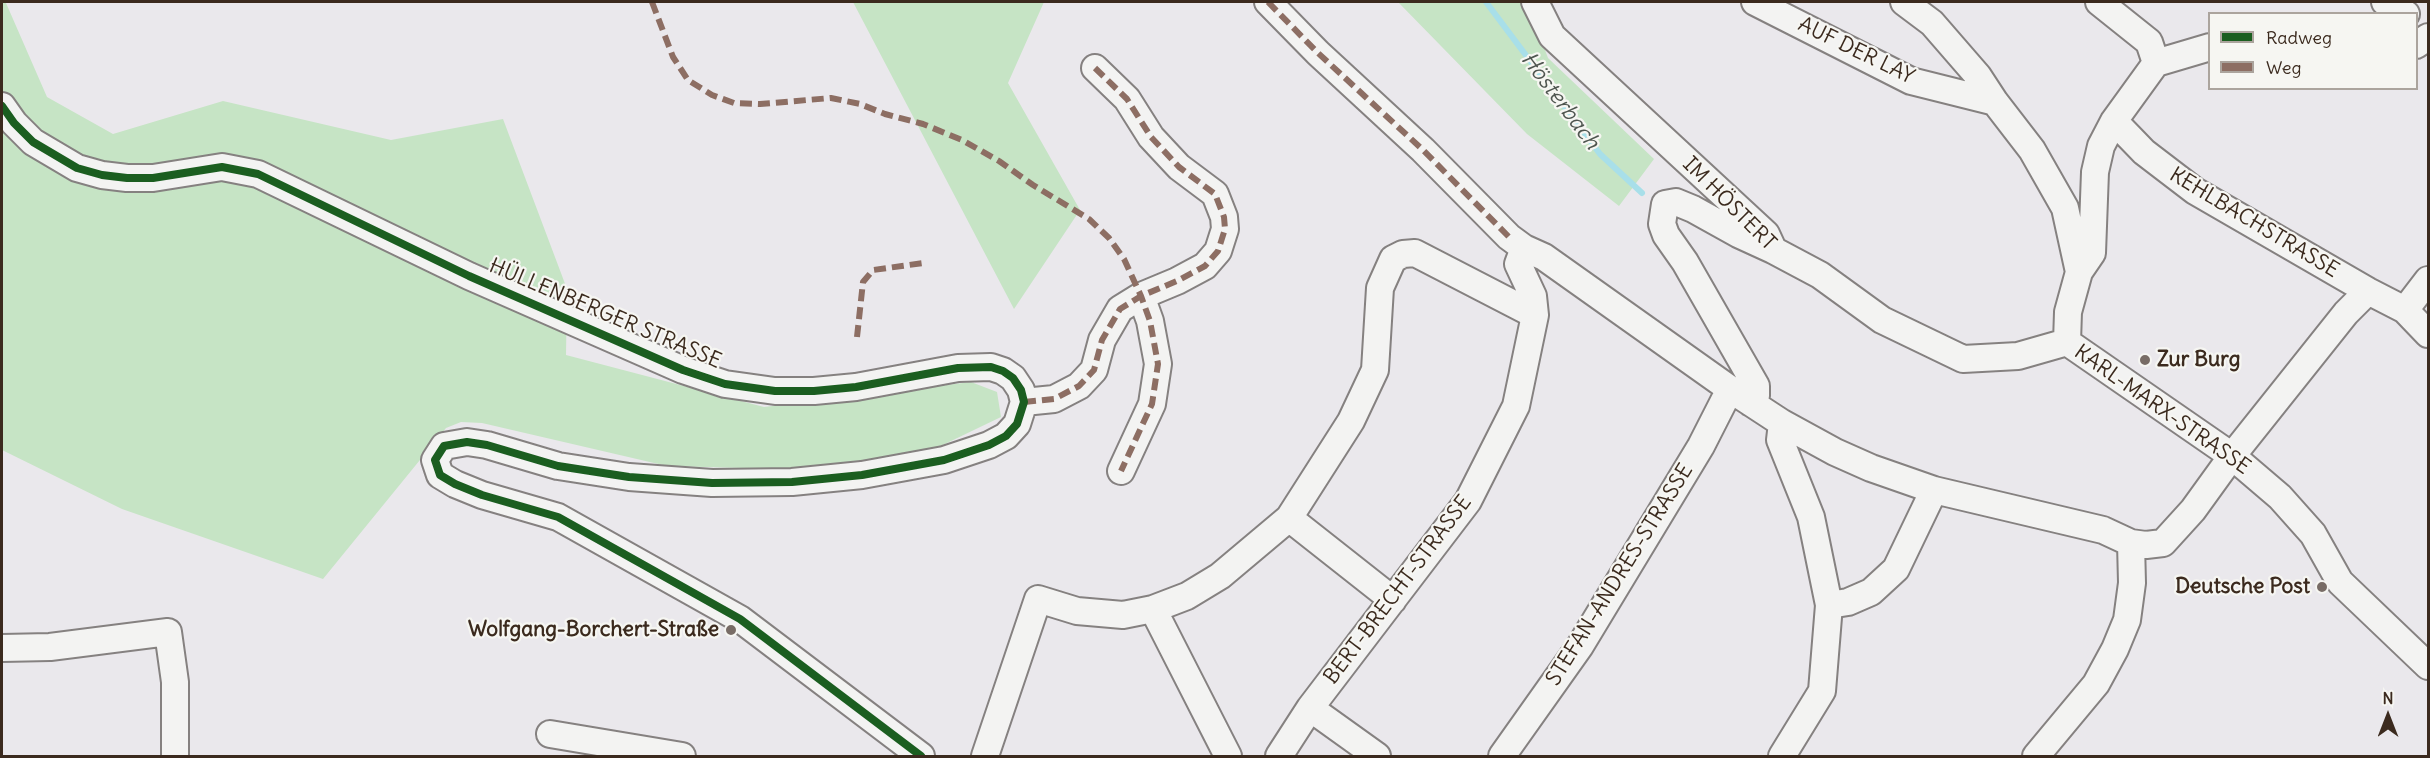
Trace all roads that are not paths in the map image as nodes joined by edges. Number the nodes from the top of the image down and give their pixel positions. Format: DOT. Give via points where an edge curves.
graph roads {
  1 [pos="1268,2"];
  2 [pos="1535,2"];
  3 [pos="1755,2"];
  4 [pos="1904,2"];
  5 [pos="2099,2"];
  6 [pos="2385,2"];
  7 [pos="2402,12"];
  8 [pos="2208,48"];
  9 [pos="2156,63"];
  10 [pos="1095,68"];
  11 [pos="1995,102"];
  12 [pos="2,106"];
  13 [pos="2114,121"];
  14 [pos="1524,248"];
  15 [pos="1773,250"];
  16 [pos="2079,272"];
  17 [pos="2428,280"];
  18 [pos="2368,291"];
  19 [pos="1141,296"];
  20 [pos="2405,310"];
  21 [pos="1535,315"];
  22 [pos="2428,334"];
  23 [pos="2067,342"];
  24 [pos="1730,389"];
  25 [pos="1024,402"];
  26 [pos="1751,404"];
  27 [pos="1782,423"];
  28 [pos="2232,456"];
  29 [pos="1121,471"];
  30 [pos="1934,490"];
  31 [pos="1289,518"];
  32 [pos="2131,543"];
  33 [pos="1393,600"];
  34 [pos="1829,605"];
  35 [pos="1153,609"];
  36 [pos="2,648"];
  37 [pos="2428,666"];
  38 [pos="1310,708"];
  39 [pos="550,734"];
  40 [pos="175,756"];
  41 [pos="681,756"];
  42 [pos="921,756"];
  43 [pos="985,756"];
  44 [pos="1228,756"];
  45 [pos="1279,756"];
  46 [pos="1377,756"];
  47 [pos="1502,756"];
  48 [pos="1782,756"];
  49 [pos="2036,756"];
  1 -- 14 [label="street"];
  2 -- 15 [label="street, IM HÖSTERT" via="1552,36 1766,234"];
  3 -- 11 [label="street, AUF DER LAY" via="1911,81"];
  4 -- 11 [label="street, KARL-MARX-STRASSE" via="1932,24 1978,76"];
  5 -- 9 [label="street" via="2149,42"];
  6 -- 7 [label="street"];
  8 -- 9 [label="street"];
  9 -- 13 [label="street"];
  10 -- 19 [label="street" via="1127,99 1151,137 1179,167 1215,194 1224,217 1225,229 1218,251 1205,266"];
  11 -- 16 [label="street, KARL-MARX-STRASSE" via="2032,150 2065,208"];
  12 -- 25 [label="street, HÜLLENBERGER STRASSE" via="33,142 77,168 127,178 222,167 258,174 469,276 683,370 725,384 775,391 814,391 958,368 991,367 1013,378"];
  13 -- 16 [label="street" via="2101,146 2095,172 2092,253"];
  13 -- 18 [label="street, KEHLBACHSTRASSE" via="2144,152 2195,192"];
  14 -- 21 [label="street, BERT-BRECHT-STRASSE" via="1518,264 1533,296"];
  14 -- 24 [label="street" via="1544,257"];
  15 -- 23 [label="street, IM HÖSTERT" via="1820,275 1882,320 1963,360 2018,356"];
  15 -- 26 [label="street" via="1693,209 1676,202 1665,204 1662,224 1666,235 1756,386"];
  16 -- 23 [label="street, KARL-MARX-STRASSE" via="2068,312"];
  17 -- 20 [label="street"];
  18 -- 20 [label="street, KEHLBACHSTRASSE"];
  18 -- 28 [label="street"];
  19 -- 25 [label="street" via="1120,309 1110,323 1094,370 1079,386 1054,399"];
  19 -- 29 [label="street" via="1158,364 1152,404"];
  20 -- 22 [label="street, KEHLBACHSTRASSE"];
  21 -- 31 [label="street" via="1415,253 1393,259 1380,288 1375,370 1351,421"];
  21 -- 33 [label="street, BERT-BRECHT-STRASSE" via="1515,406 1505,427 1468,501"];
  23 -- 28 [label="street, KARL-MARX-STRASSE"];
  24 -- 26 [label="street"];
  24 -- 47 [label="street, STEFAN-ANDRES-STRASSE" via="1701,446 1580,646"];
  25 -- 42 [label="street" via="1017,424 989,445 944,460 803,481 712,483 595,473 466,442 444,446 435,460 440,475 455,484 558,517 740,619"];
  26 -- 27 [label="street"];
  27 -- 30 [label="street" via="1871,468"];
  27 -- 34 [label="street" via="1780,440 1811,517"];
  28 -- 32 [label="street" via="2163,543"];
  28 -- 37 [label="street, KARL-MARX-STRASSE" via="2280,497 2313,534 2340,582"];
  30 -- 32 [label="street" via="2103,531"];
  30 -- 34 [label="street" via="1896,569 1871,592"];
  31 -- 33 [label="street"];
  31 -- 35 [label="street" via="1220,576 1187,596"];
  32 -- 49 [label="street" via="2132,583 2127,620 2115,649 2096,684"];
  33 -- 38 [label="street, BERT-BRECHT-STRASSE"];
  34 -- 48 [label="street" via="1822,692"];
  35 -- 43 [label="street" via="1123,615 1077,611 1038,599"];
  35 -- 44 [label="street"];
  36 -- 40 [label="street" via="50,647 168,632 176,682"];
  38 -- 45 [label="street, BERT-BRECHT-STRASSE"];
  38 -- 46 [label="street"];
  39 -- 41 [label="street"];
}
